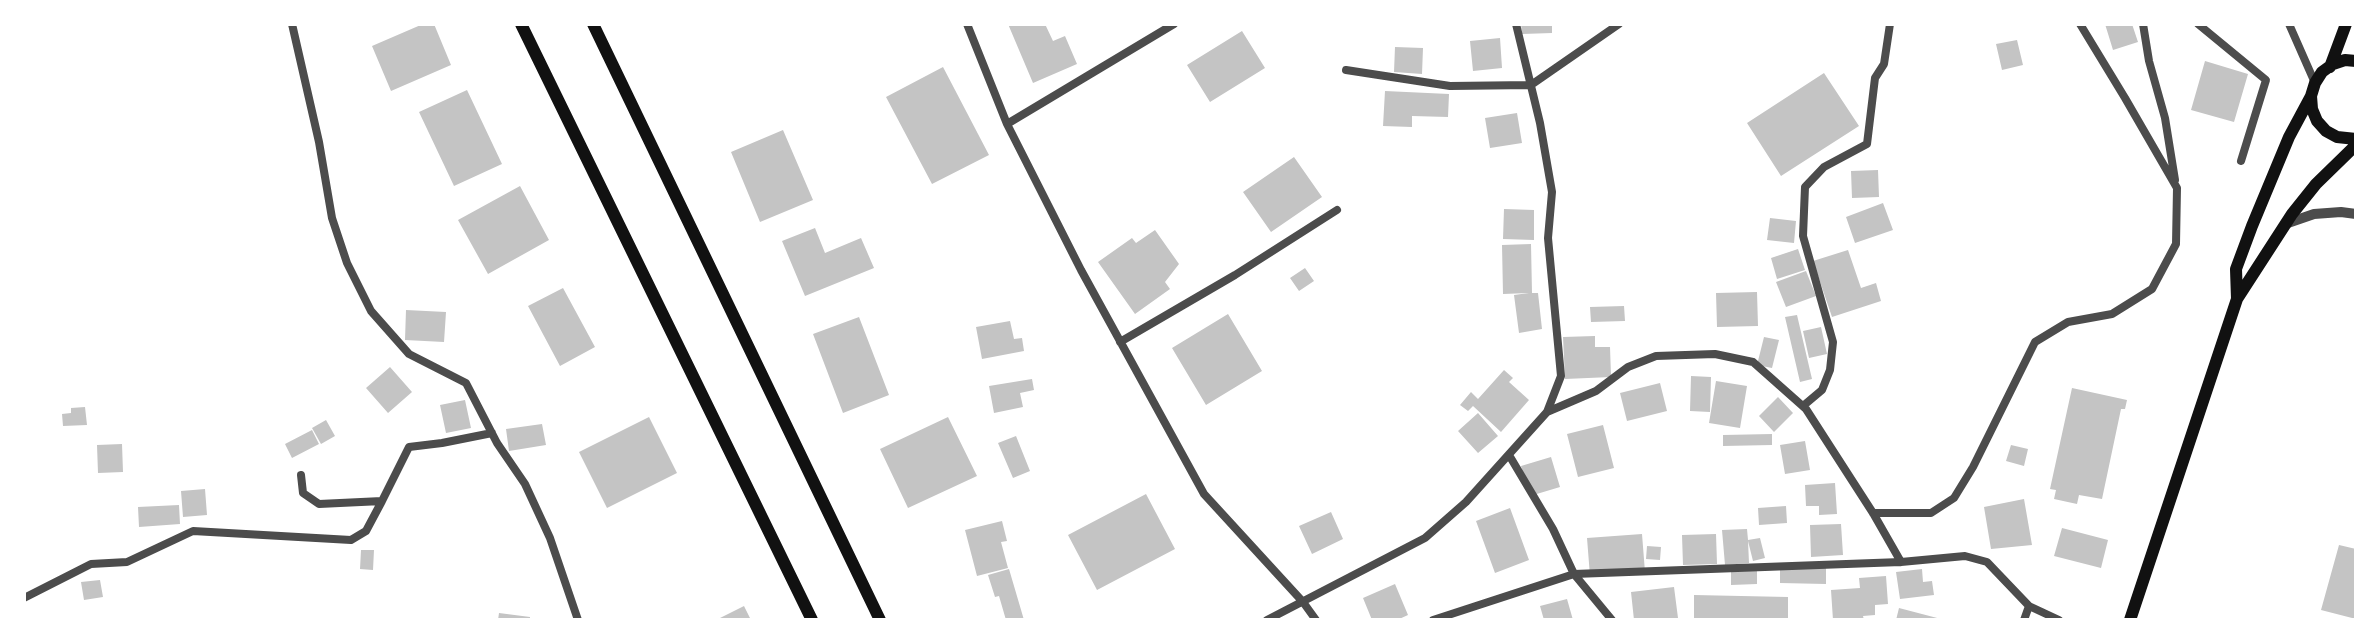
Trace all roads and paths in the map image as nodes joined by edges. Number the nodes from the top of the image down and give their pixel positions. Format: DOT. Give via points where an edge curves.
graph roads {
  1 [pos="292,24"];
  2 [pos="521,24"];
  3 [pos="593,24"];
  4 [pos="967,24"];
  5 [pos="1174,24"];
  6 [pos="1516,24"];
  7 [pos="1619,24"];
  8 [pos="1890,24"];
  9 [pos="2080,24"];
  10 [pos="2143,24"];
  11 [pos="2198,24"];
  12 [pos="2289,24"];
  13 [pos="2346,24"];
  14 [pos="2356,61"];
  15 [pos="2330,67"];
  16 [pos="1346,70"];
  17 [pos="1531,85"];
  18 [pos="2313,89"];
  19 [pos="1007,124"];
  20 [pos="2356,139"];
  21 [pos="2356,145"];
  22 [pos="2241,161"];
  23 [pos="2177,188"];
  24 [pos="1337,210"];
  25 [pos="2356,214"];
  26 [pos="2285,224"];
  27 [pos="2237,299"];
  28 [pos="1120,342"];
  29 [pos="1803,406"];
  30 [pos="1547,412"];
  31 [pos="492,433"];
  32 [pos="1509,455"];
  33 [pos="301,475"];
  34 [pos="382,501"];
  35 [pos="1873,513"];
  36 [pos="1901,562"];
  37 [pos="1574,574"];
  38 [pos="24,598"];
  39 [pos="1303,602"];
  40 [pos="2029,606"];
  41 [pos="578,620"];
  42 [pos="812,620"];
  43 [pos="880,620"];
  44 [pos="1267,620"];
  45 [pos="1316,620"];
  46 [pos="1433,620"];
  47 [pos="1612,620"];
  48 [pos="2024,620"];
  49 [pos="2059,620"];
  50 [pos="2130,620"];
  1 -- 31 [label="street" via="332,218 353,275 371,311 409,354 466,383"];
  2 -- 42 [label="main road"];
  3 -- 43 [label="main road"];
  4 -- 19 [label="street"];
  5 -- 19 [label="street"];
  6 -- 17 [label="street"];
  7 -- 17 [label="street"];
  8 -- 29 [label="street" via="1884,64 1875,78 1867,144 1824,167 1805,187 1803,236 1833,342 1822,390"];
  9 -- 23 [label="street"];
  10 -- 23 [label="street"];
  11 -- 22 [label="street" via="2266,80"];
  12 -- 18 [label="street"];
  13 -- 15 [label="main road"];
  14 -- 15 [label="main road"];
  15 -- 18 [label="main road"];
  16 -- 17 [label="street" via="1450,86"];
  17 -- 30 [label="street" via="1552,192 1548,238 1561,376"];
  18 -- 20 [label="main road" via="2317,121 2337,137"];
  18 -- 27 [label="main road" via="2246,240 2236,269"];
  19 -- 28 [label="street"];
  21 -- 26 [label="main road"];
  23 -- 35 [label="street" via="2176,244 2152,289 2112,314 2068,322 2035,342 1954,498 1931,513"];
  24 -- 28 [label="street"];
  25 -- 26 [label="street" via="2314,214"];
  26 -- 27 [label="main road"];
  27 -- 50 [label="main road"];
  28 -- 39 [label="street" via="1204,494"];
  29 -- 30 [label="street" via="1753,362 1715,354 1671,355 1628,367 1596,391"];
  29 -- 35 [label="street"];
  30 -- 32 [label="street"];
  31 -- 34 [label="street" via="409,447"];
  31 -- 41 [label="street" via="525,484 550,538"];
  32 -- 37 [label="street"];
  32 -- 39 [label="street" via="1425,538"];
  33 -- 34 [label="street" via="303,493 319,504"];
  34 -- 38 [label="street" via="366,531 351,540 193,531 127,562 91,564"];
  35 -- 36 [label="street"];
  36 -- 37 [label="street"];
  36 -- 40 [label="street" via="1965,556 1987,562"];
  37 -- 46 [label="street"];
  37 -- 47 [label="street"];
  39 -- 44 [label="street"];
  39 -- 45 [label="street"];
  40 -- 48 [label="street"];
  40 -- 49 [label="street"];
}
